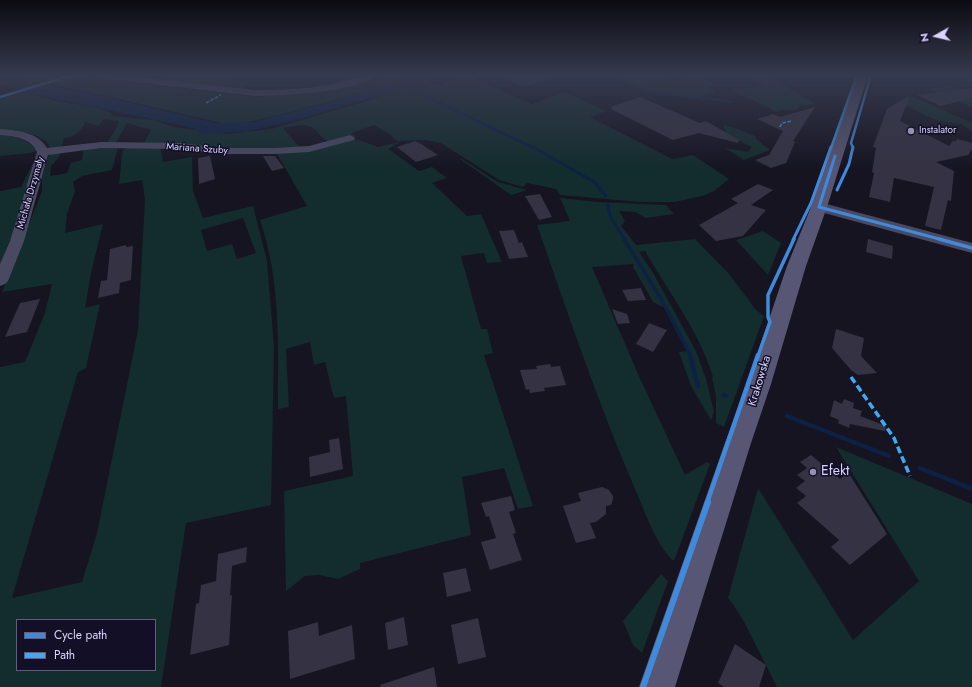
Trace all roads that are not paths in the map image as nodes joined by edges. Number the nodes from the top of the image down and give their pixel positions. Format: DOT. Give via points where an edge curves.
graph roads {
  1 [pos="852,107"];
  2 [pos="0,132"];
  3 [pos="350,138"];
  4 [pos="43,152"];
  5 [pos="819,207"];
  6 [pos="972,248"];
  7 [pos="0,281"];
  8 [pos="657,687"];
  1 -- 5 [label="main road, Krakowska"];
  2 -- 4 [label="street, Michała Drzymały" via="27,137 39,144"];
  3 -- 4 [label="street, Mariana Szuby" via="314,148 276,151 221,152 180,146 102,145"];
  4 -- 7 [label="street, Michała Drzymały" via="17,241"];
  5 -- 6 [label="street"];
  5 -- 8 [label="main road, Krakowska"];
}
